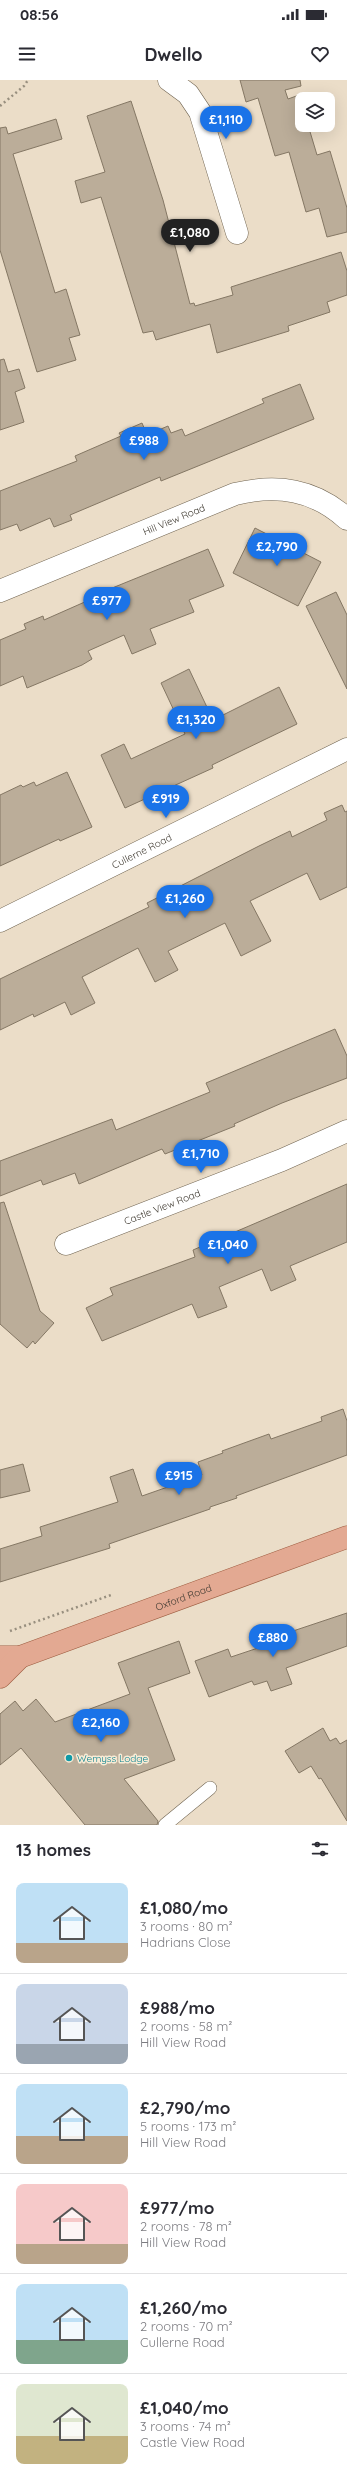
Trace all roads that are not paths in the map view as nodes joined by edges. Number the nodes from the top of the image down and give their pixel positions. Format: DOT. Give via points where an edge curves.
graph roads {
  1 [pos="169,80"];
  2 [pos="237,233"];
  3 [pos="347,519"];
  4 [pos="0,592"];
  5 [pos="347,749"];
  6 [pos="0,921"];
  7 [pos="347,1131"];
  8 [pos="66,1244"];
  9 [pos="347,1537"];
  10 [pos="10,1657"];
  11 [pos="0,1677"];
  12 [pos="210,1788"];
  13 [pos="165,1825"];
  1 -- 2 [label="street" via="188,94 198,108"];
  3 -- 4 [label="street, Hill View Road" via="333,507 305,493 287,489 255,489 213,503"];
  5 -- 6 [label="street, Cullerne Road"];
  7 -- 8 [label="street, Castle View Road" via="282,1160"];
  9 -- 10 [label="main road, Oxford Road"];
  10 -- 11 [label="main road, Oxford Road"];
  12 -- 13 [label="lane"];
}
